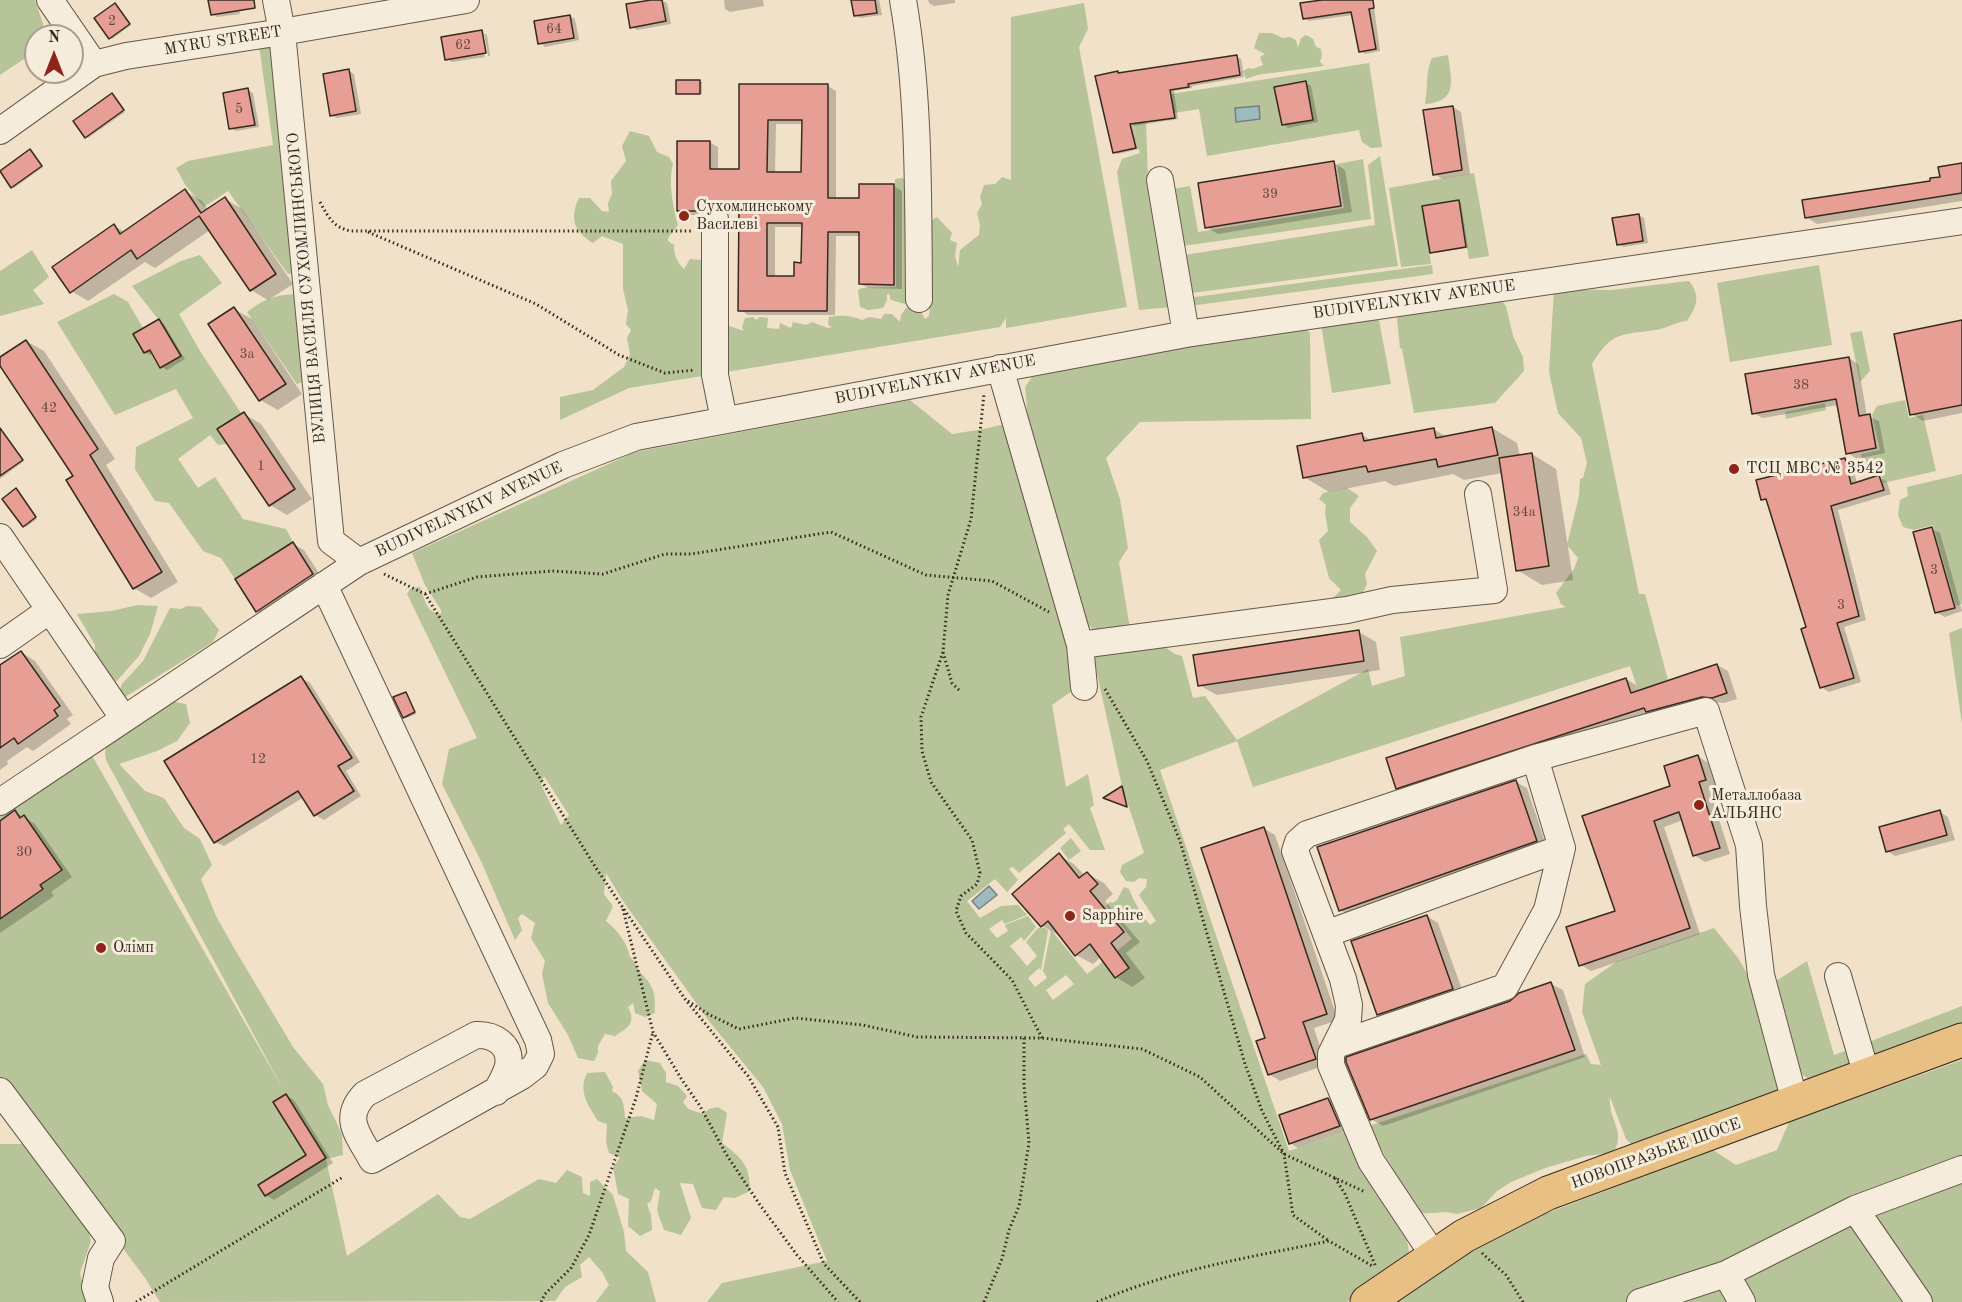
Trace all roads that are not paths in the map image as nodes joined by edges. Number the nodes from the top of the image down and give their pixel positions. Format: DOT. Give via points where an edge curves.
graph roads {
  1 [pos="50,0"];
  2 [pos="276,0"];
  3 [pos="466,0"];
  4 [pos="903,0"];
  5 [pos="282,32"];
  6 [pos="94,64"];
  7 [pos="0,131"];
  8 [pos="1160,180"];
  9 [pos="1962,220"];
  10 [pos="715,225"];
  11 [pos="919,299"];
  12 [pos="1186,333"];
  13 [pos="993,369"];
  14 [pos="724,420"];
  15 [pos="1478,494"];
  16 [pos="0,537"];
  17 [pos="359,562"];
  18 [pos="324,585"];
  19 [pos="50,610"];
  20 [pos="0,645"];
  21 [pos="1080,645"];
  22 [pos="1093,685"];
  23 [pos="124,719"];
  24 [pos="1535,758"];
  25 [pos="0,802"];
  26 [pos="1562,848"];
  27 [pos="1326,934"];
  28 [pos="1838,976"];
  29 [pos="1962,1040"];
  30 [pos="1336,1045"];
  31 [pos="1867,1076"];
  32 [pos="0,1091"];
  33 [pos="495,1092"];
  34 [pos="1795,1102"];
  35 [pos="1962,1169"];
  36 [pos="1855,1209"];
  37 [pos="1434,1256"];
  38 [pos="1726,1274"];
  39 [pos="100,1302"];
  40 [pos="1367,1302"];
  41 [pos="1640,1302"];
  42 [pos="1742,1302"];
  43 [pos="1919,1302"];
  1 -- 6 [label="street"];
  2 -- 5 [label="street, ВУЛИЦЯ ВАСИЛЯ СУХОМЛИНСЬКОГО"];
  3 -- 5 [label="street, MYRU STREET"];
  4 -- 11 [label="street" via="916,133"];
  5 -- 6 [label="street, MYRU STREET"];
  5 -- 17 [label="street, ВУЛИЦЯ ВАСИЛЯ СУХОМЛИНСЬКОГО" via="331,541"];
  6 -- 7 [label="street, MYRU STREET"];
  8 -- 12 [label="street"];
  9 -- 12 [label="street, BUDIVELNYKIV AVENUE"];
  10 -- 14 [label="street" via="715,369"];
  12 -- 13 [label="street, BUDIVELNYKIV AVENUE"];
  13 -- 14 [label="street, BUDIVELNYKIV AVENUE"];
  13 -- 21 [label="street"];
  14 -- 17 [label="street, BUDIVELNYKIV AVENUE" via="636,437 574,461"];
  15 -- 21 [label="street" via="1494,590 1392,600 1347,610"];
  16 -- 19 [label="street"];
  17 -- 18 [label="street, BUDIVELNYKIV AVENUE"];
  18 -- 23 [label="street, BUDIVELNYKIV AVENUE"];
  18 -- 33 [label="street" via="538,1040 541,1054 535,1066"];
  19 -- 20 [label="street"];
  19 -- 23 [label="street"];
  21 -- 22 [label="street"];
  23 -- 25 [label="street, BUDIVELNYKIV AVENUE"];
  24 -- 26 [label="street"];
  24 -- 27 [label="street" via="1307,834 1295,851"];
  24 -- 34 [label="street" via="1706,711 1749,845 1761,975"];
  26 -- 27 [label="street"];
  26 -- 30 [label="street" via="1547,910 1505,987"];
  27 -- 30 [label="street" via="1349,1005 1348,1020"];
  28 -- 31 [label="street"];
  29 -- 31 [label="main road, НОВОПРАЗЬКЕ ШОСЕ"];
  30 -- 37 [label="street" via="1331,1065 1371,1161"];
  31 -- 34 [label="main road, НОВОПРАЗЬКЕ ШОСЕ"];
  32 -- 39 [label="street" via="112,1241 101,1258 94,1287"];
  33 -- 33 [label="street" via="372,1160 352,1125 354,1108 365,1094 476,1035 494,1037 507,1050 508,1069"];
  34 -- 37 [label="main road, НОВОПРАЗЬКЕ ШОСЕ" via="1548,1194 1464,1236"];
  35 -- 36 [label="street"];
  36 -- 38 [label="street"];
  36 -- 43 [label="street"];
  37 -- 40 [label="main road, НОВОПРАЗЬКЕ ШОСЕ"];
  38 -- 41 [label="street"];
  38 -- 42 [label="street"];
}
